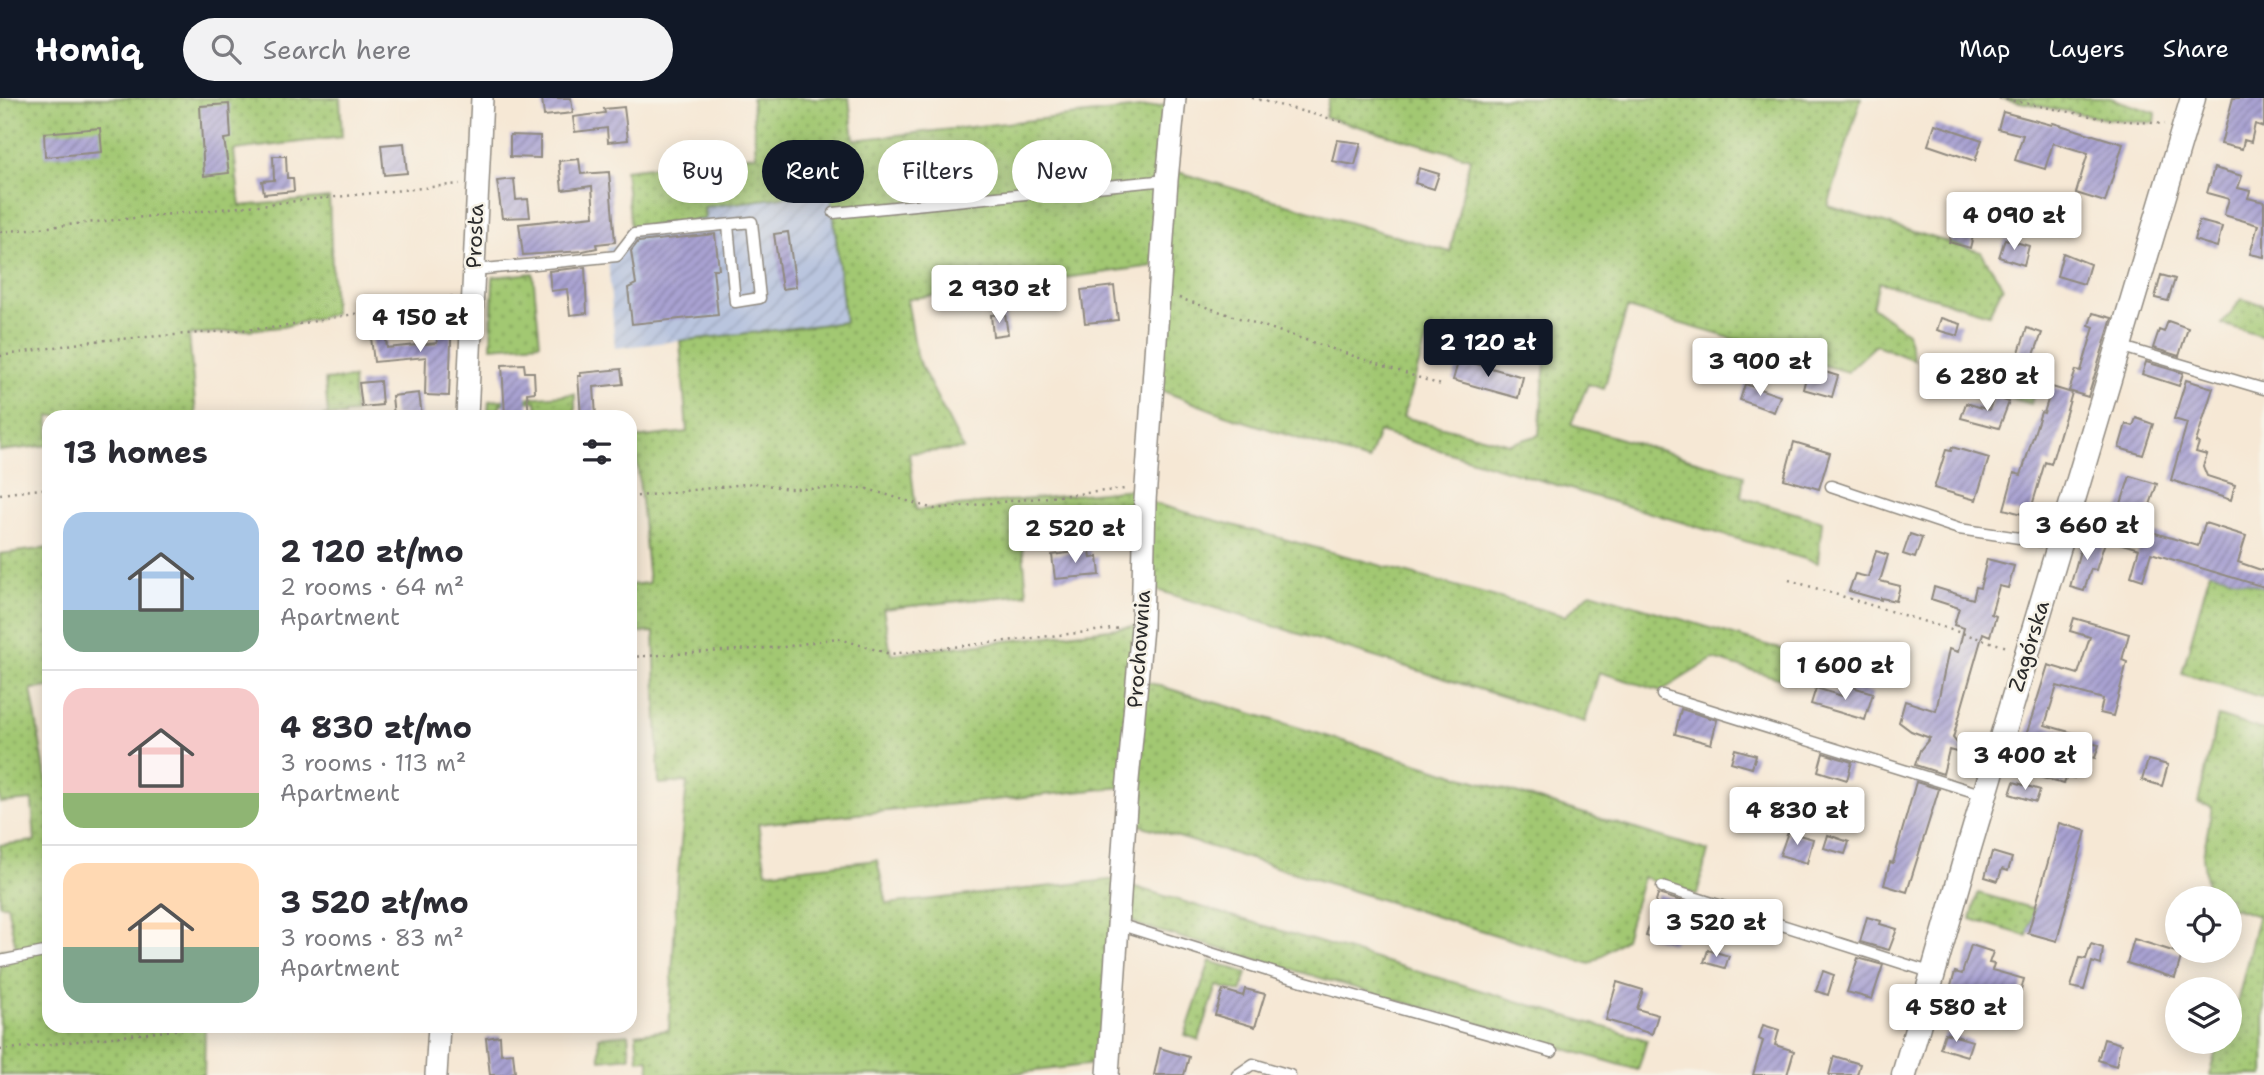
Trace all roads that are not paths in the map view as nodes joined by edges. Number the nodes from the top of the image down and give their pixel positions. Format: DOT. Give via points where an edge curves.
graph roads {
  1 [pos="482,98"];
  2 [pos="1175,98"];
  3 [pos="2193,98"];
  4 [pos="1167,180"];
  5 [pos="834,213"];
  6 [pos="728,225"];
  7 [pos="474,270"];
  8 [pos="2119,346"];
  9 [pos="2264,389"];
  10 [pos="467,410"];
  11 [pos="1831,486"];
  12 [pos="2060,544"];
  13 [pos="1662,695"];
  14 [pos="1985,795"];
  15 [pos="1662,887"];
  16 [pos="1118,925"];
  17 [pos="42,952"];
  18 [pos="0,961"];
  19 [pos="1933,974"];
  20 [pos="439,1033"];
  21 [pos="1552,1052"];
  22 [pos="436,1075"];
  23 [pos="1108,1075"];
  24 [pos="1237,1075"];
  25 [pos="1290,1075"];
  26 [pos="1904,1075"];
  1 -- 7 [label="street, Prosta"];
  2 -- 4 [label="street, Prochownia"];
  3 -- 8 [label="street, Zagórska"];
  4 -- 5 [label="lane"];
  4 -- 16 [label="street, Prochownia" via="1146,488 1142,626"];
  6 -- 6 [label="lane" via="752,222 760,299 735,302"];
  6 -- 7 [label="lane" via="634,234 617,256"];
  7 -- 10 [label="street, Prosta"];
  8 -- 9 [label="lane"];
  8 -- 12 [label="street, Zagórska"];
  11 -- 12 [label="lane" via="1959,529"];
  12 -- 14 [label="street, Zagórska"];
  13 -- 14 [label="lane"];
  14 -- 19 [label="street, Zagórska"];
  15 -- 19 [label="lane"];
  16 -- 21 [label="lane"];
  16 -- 23 [label="street, Prochownia"];
  17 -- 18 [label="lane"];
  19 -- 26 [label="street, Zagórska"];
  20 -- 22 [label="street"];
  24 -- 25 [label="lane" via="1253,1064"];
}
